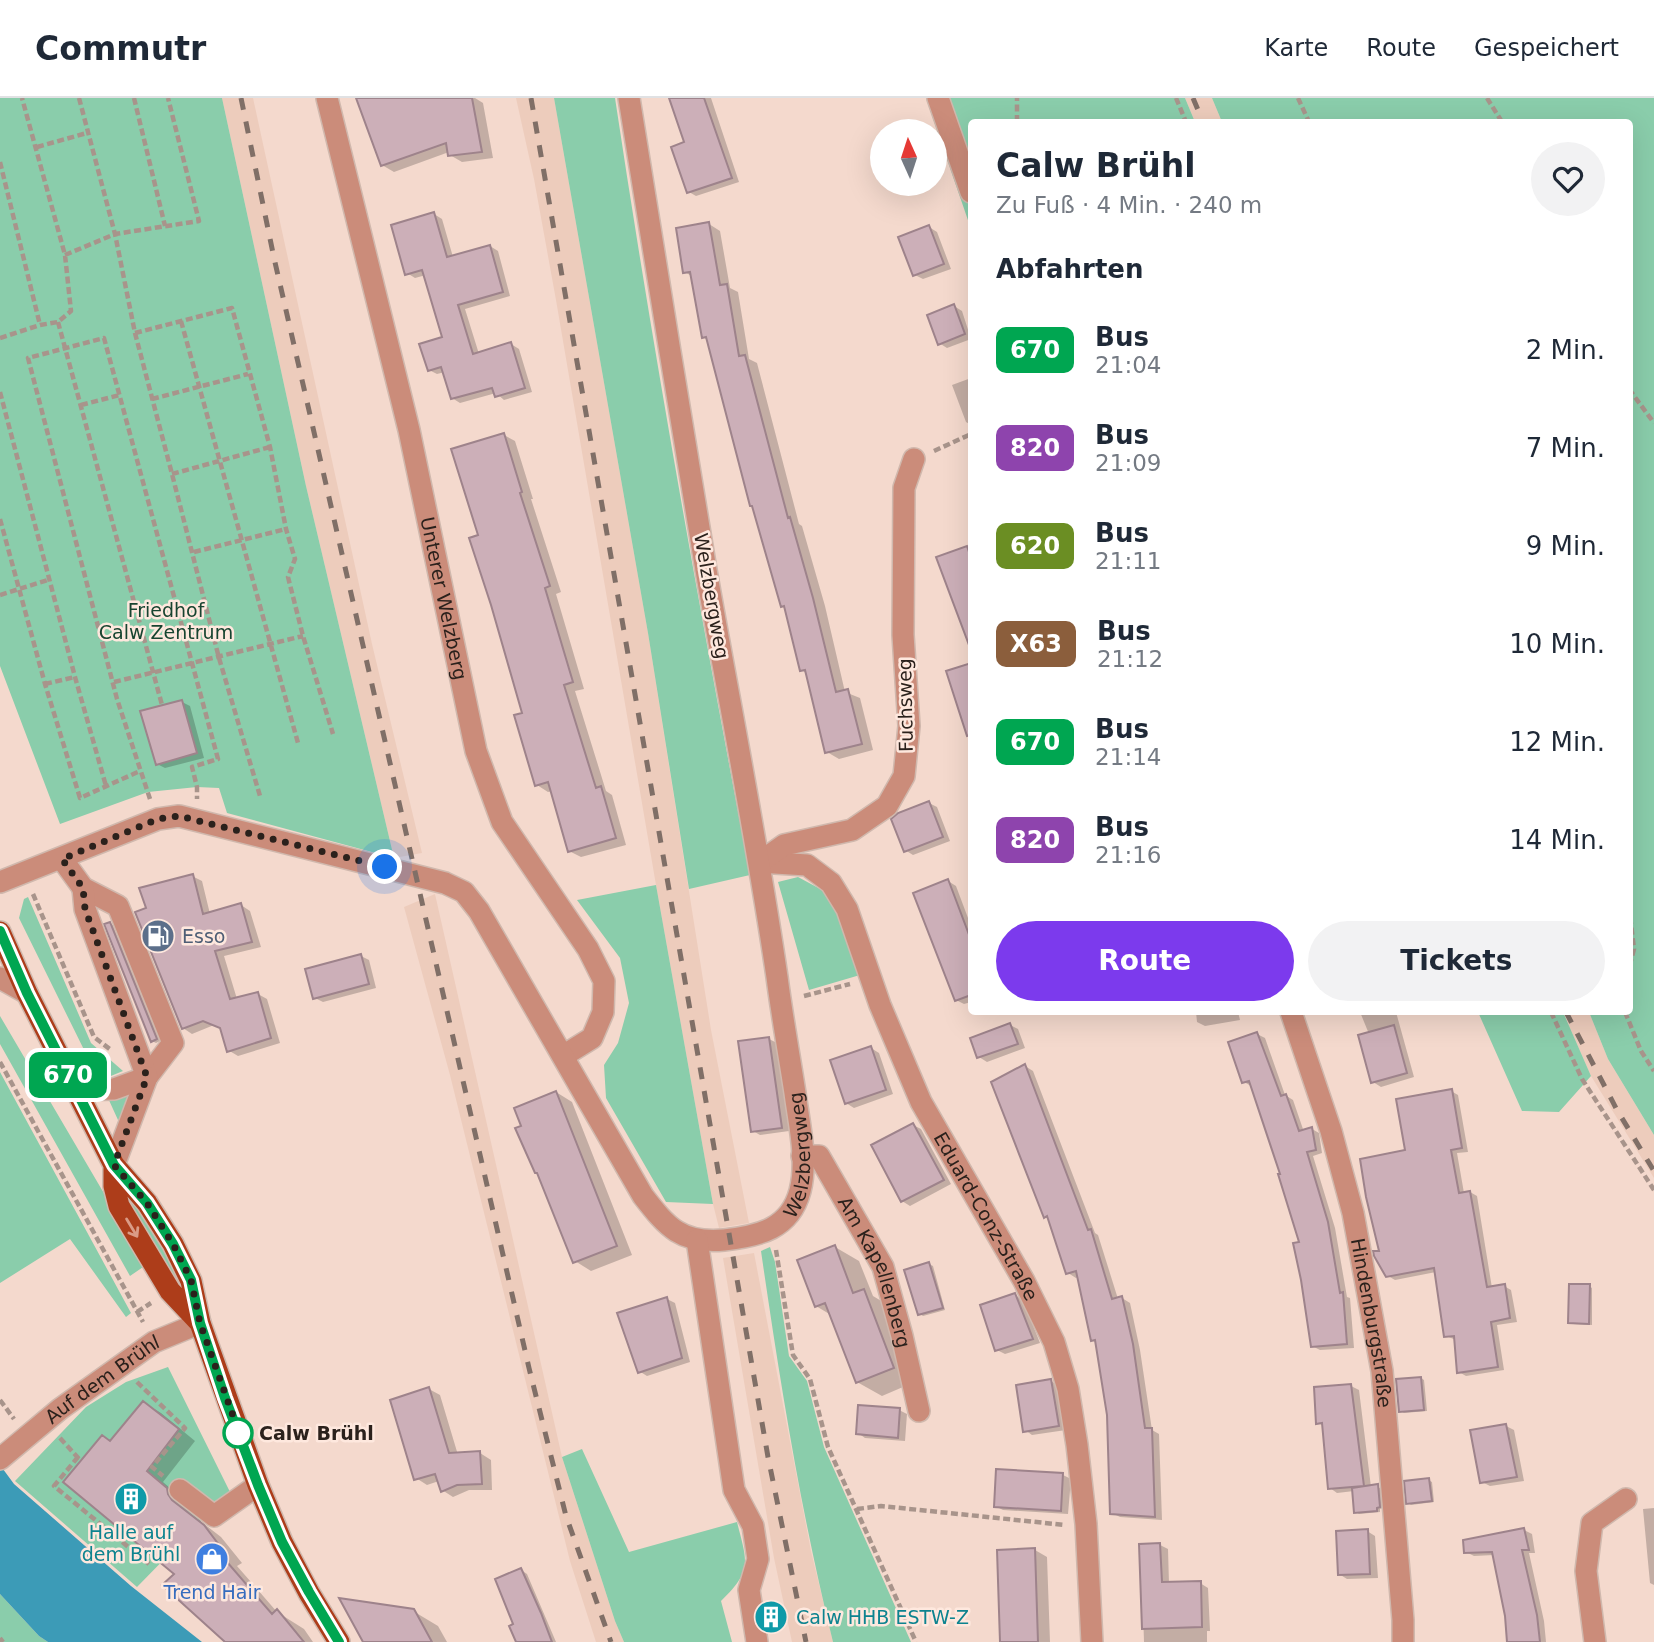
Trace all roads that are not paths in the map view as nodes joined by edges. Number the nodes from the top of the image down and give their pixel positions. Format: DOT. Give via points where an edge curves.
graph roads {
  1 [pos="327,98"];
  2 [pos="629,98"];
  3 [pos="939,98"];
  4 [pos="968,183"];
  5 [pos="914,459"];
  6 [pos="62,859"];
  7 [pos="760,862"];
  8 [pos="0,883"];
  9 [pos="83,888"];
  10 [pos="0,932"];
  11 [pos="0,978"];
  12 [pos="27,993"];
  13 [pos="1292,1015"];
  14 [pos="564,1056"];
  15 [pos="147,1077"];
  16 [pos="75,1090"];
  17 [pos="803,1156"];
  18 [pos="114,1165"];
  19 [pos="697,1240"];
  20 [pos="200,1323"];
  21 [pos="919,1411"];
  22 [pos="6,1454"];
  23 [pos="258,1485"];
  24 [pos="180,1490"];
  25 [pos="1626,1499"];
  26 [pos="339,1642"];
  27 [pos="757,1642"];
  28 [pos="1092,1642"];
  29 [pos="1403,1642"];
  30 [pos="1595,1642"];
  1 -- 14 [label="street, Unterer Welzberg" via="409,430 476,751 502,822 588,949 604,981 603,1012 592,1038"];
  2 -- 7 [label="street, Welzbergweg"];
  3 -- 4 [label="street"];
  5 -- 7 [label="street, Fuchsweg" via="904,488 903,635 909,726 904,776 887,806 852,830 784,845"];
  6 -- 8 [label="street"];
  6 -- 9 [label="street"];
  6 -- 14 [label="street" via="158,819 179,816 445,883 464,892 479,911"];
  7 -- 17 [label="street, Welzbergweg"];
  7 -- 28 [label="street, Eduard-Conz-Straße" via="807,865 831,883 847,909 921,1102 1054,1342 1077,1445"];
  9 -- 15 [label="street" via="85,909"];
  9 -- 15 [label="street" via="118,906 173,1043"];
  10 -- 12 [label="main road"];
  11 -- 12 [label="street"];
  12 -- 16 [label="main road"];
  13 -- 29 [label="street, Hindenburgstraße" via="1353,1213 1382,1371"];
  14 -- 19 [label="street" via="643,1196 672,1229"];
  15 -- 16 [label="street" via="114,1090"];
  15 -- 18 [label="street"];
  16 -- 18 [label="main road"];
  17 -- 19 [label="street, Welzbergweg" via="796,1203 780,1223 751,1236"];
  17 -- 21 [label="street, Am Kapellenberg" via="819,1156 883,1267"];
  18 -- 20 [label="main road" via="147,1203 173,1244 191,1280"];
  19 -- 27 [label="street" via="734,1490 753,1526 758,1559 749,1590"];
  20 -- 22 [label="street, Auf dem Brühl" via="154,1342"];
  20 -- 23 [label="main road"];
  23 -- 24 [label="street" via="214,1516"];
  23 -- 26 [label="main road" via="282,1542"];
  25 -- 30 [label="street" via="1592,1523 1586,1571"];
}
